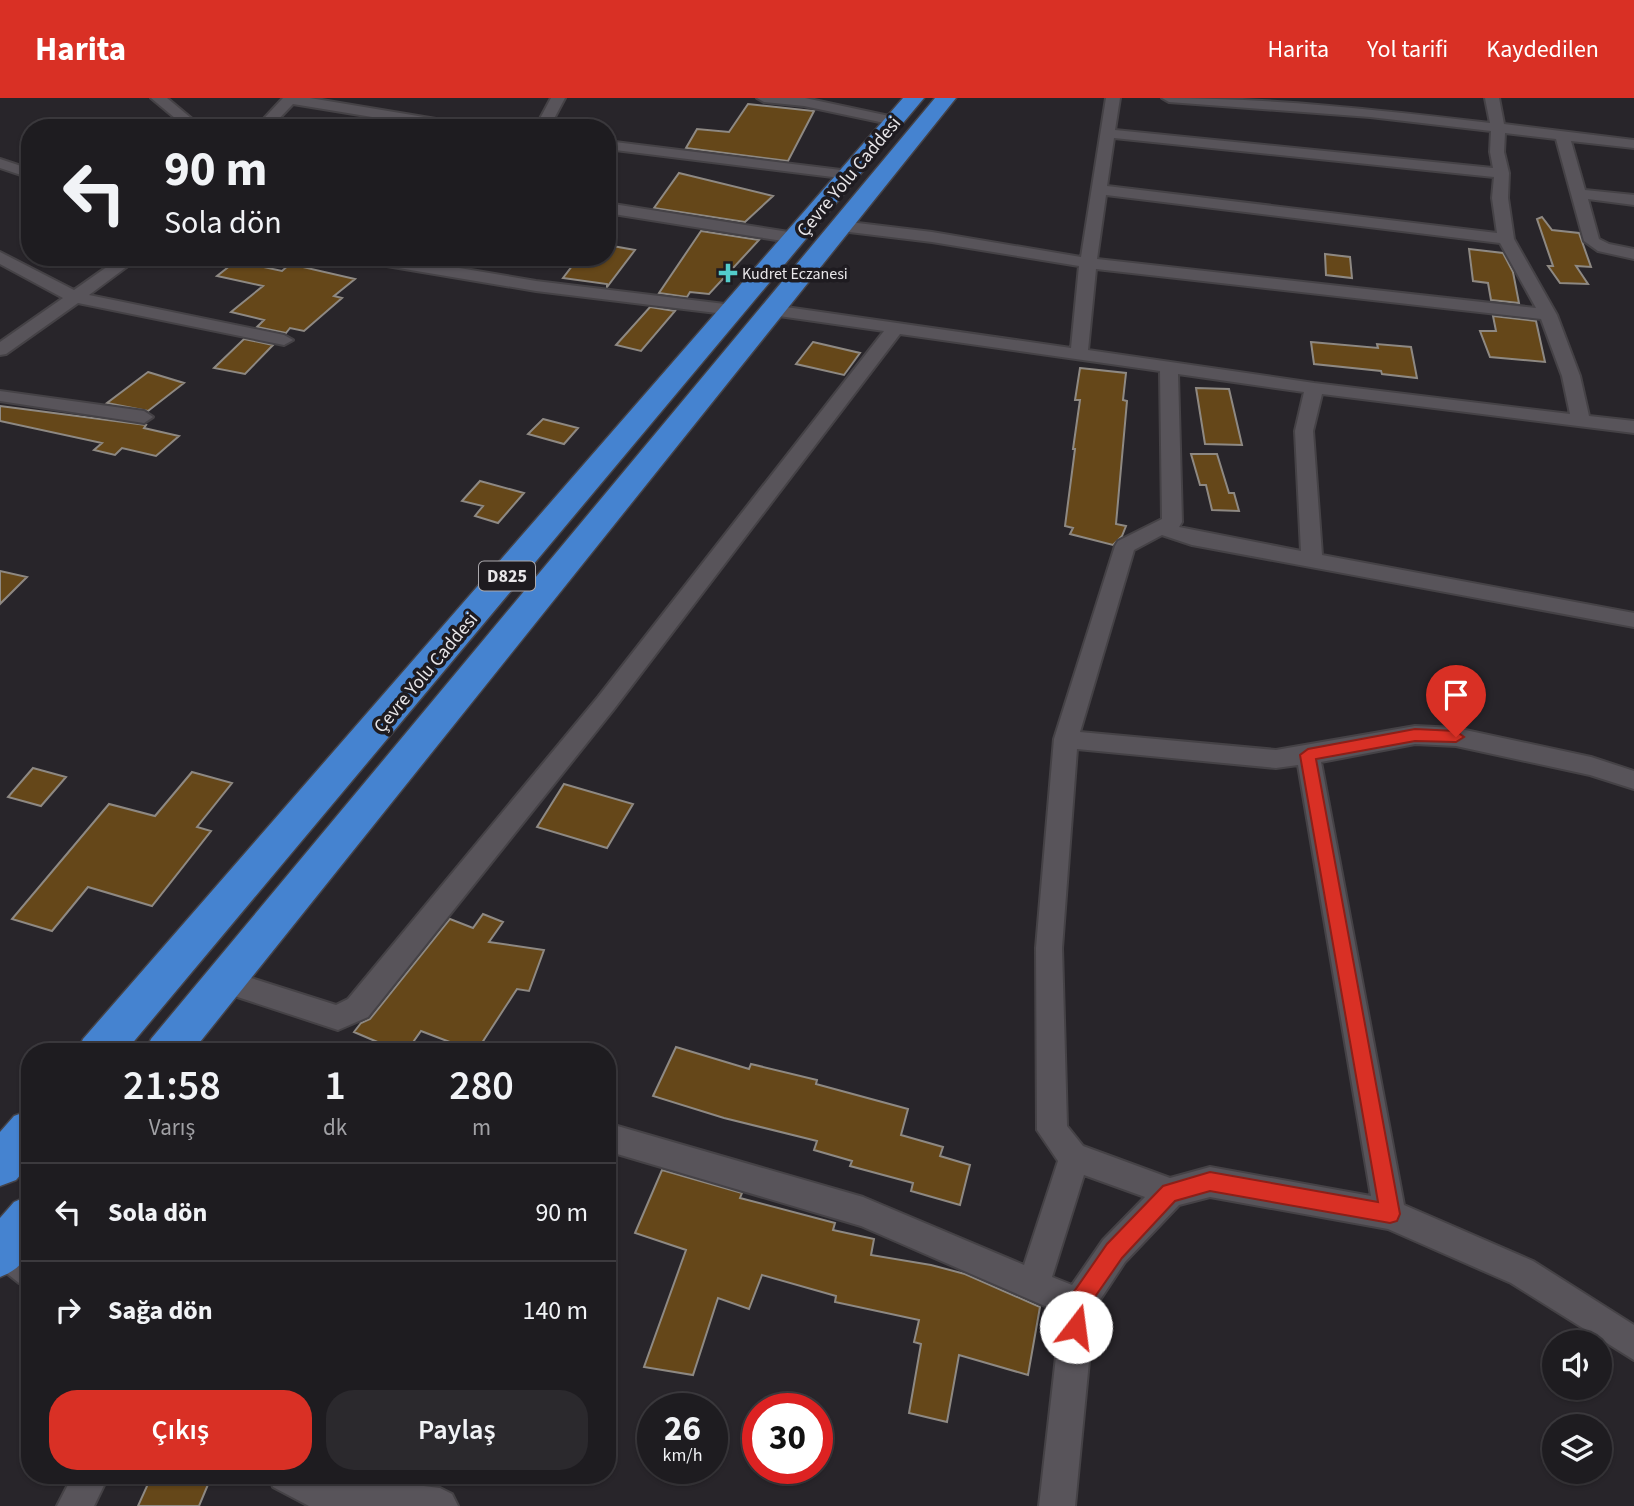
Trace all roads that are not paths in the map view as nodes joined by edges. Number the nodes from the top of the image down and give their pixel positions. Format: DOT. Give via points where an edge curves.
graph roads {
  1 [pos="158,98"];
  2 [pos="291,98"];
  3 [pos="558,98"];
  4 [pos="764,98"];
  5 [pos="946,98"];
  6 [pos="1113,98"];
  7 [pos="1169,98"];
  8 [pos="1492,98"];
  9 [pos="904,110"];
  10 [pos="185,119"];
  11 [pos="271,119"];
  12 [pos="414,119"];
  13 [pos="547,119"];
  14 [pos="1498,130"];
  15 [pos="1107,133"];
  16 [pos="1563,137"];
  17 [pos="1634,144"];
  18 [pos="616,146"];
  19 [pos="0,163"];
  20 [pos="21,171"];
  21 [pos="1502,173"];
  22 [pos="849,175"];
  23 [pos="1099,190"];
  24 [pos="1580,194"];
  25 [pos="1634,200"];
  26 [pos="616,209"];
  27 [pos="841,226"];
  28 [pos="795,238"];
  29 [pos="1506,239"];
  30 [pos="1634,254"];
  31 [pos="0,257"];
  32 [pos="1088,263"];
  33 [pos="119,266"];
  34 [pos="449,266"];
  35 [pos="75,297"];
  36 [pos="733,310"];
  37 [pos="772,310"];
  38 [pos="1548,315"];
  39 [pos="895,328"];
  40 [pos="284,341"];
  41 [pos="0,350"];
  42 [pos="1079,354"];
  43 [pos="1169,367"];
  44 [pos="1314,388"];
  45 [pos="0,396"];
  46 [pos="144,417"];
  47 [pos="1581,420"];
  48 [pos="1634,427"];
  49 [pos="1161,528"];
  50 [pos="1312,559"];
  51 [pos="1634,620"];
  52 [pos="1066,739"];
  53 [pos="1308,755"];
  54 [pos="1634,780"];
  55 [pos="223,981"];
  56 [pos="107,1043"];
  57 [pos="173,1043"];
  58 [pos="616,1140"];
  59 [pos="21,1141"];
  60 [pos="1074,1158"];
  61 [pos="0,1165"];
  62 [pos="1170,1193"];
  63 [pos="1390,1214"];
  64 [pos="1033,1285"];
  65 [pos="1078,1304"];
  66 [pos="1634,1344"];
  67 [pos="87,1484"];
  68 [pos="302,1484"];
  69 [pos="1065,1505"];
  70 [pos="75,1506"];
  71 [pos="440,1506"];
  1 -- 10 [label="street"];
  2 -- 11 [label="street"];
  2 -- 12 [label="street"];
  3 -- 13 [label="street"];
  4 -- 9 [label="street"];
  5 -- 27 [label="highway, Çevre Yolu Caddesi / D825"];
  6 -- 15 [label="street"];
  7 -- 14 [label="street" via="1370,113"];
  8 -- 14 [label="street"];
  9 -- 22 [label="highway, Çevre Yolu Caddesi / D825"];
  14 -- 16 [label="street"];
  14 -- 21 [label="street"];
  15 -- 21 [label="street"];
  15 -- 23 [label="street"];
  16 -- 17 [label="street"];
  16 -- 24 [label="street"];
  18 -- 22 [label="street"];
  19 -- 20 [label="street"];
  21 -- 29 [label="street" via="1500,198"];
  22 -- 28 [label="highway, Çevre Yolu Caddesi / D825"];
  23 -- 29 [label="street"];
  23 -- 32 [label="street"];
  24 -- 25 [label="street"];
  24 -- 30 [label="street" via="1592,241"];
  26 -- 28 [label="street"];
  27 -- 32 [label="street"];
  27 -- 37 [label="highway, Çevre Yolu Caddesi / D825"];
  28 -- 36 [label="highway, Çevre Yolu Caddesi / D825"];
  29 -- 38 [label="street"];
  31 -- 35 [label="street"];
  32 -- 38 [label="street"];
  32 -- 42 [label="street"];
  33 -- 35 [label="street"];
  34 -- 36 [label="street" via="536,286"];
  35 -- 40 [label="street"];
  35 -- 41 [label="street"];
  36 -- 56 [label="highway, Çevre Yolu Caddesi / D825"];
  37 -- 39 [label="street"];
  37 -- 55 [label="highway, Çevre Yolu Caddesi / D825"];
  38 -- 47 [label="street" via="1571,376"];
  39 -- 42 [label="street"];
  39 -- 55 [label="street" via="606,703 358,1009 338,1018"];
  42 -- 43 [label="street"];
  43 -- 44 [label="street"];
  43 -- 49 [label="street" via="1172,522"];
  44 -- 47 [label="street"];
  44 -- 50 [label="street" via="1304,431"];
  45 -- 46 [label="street"];
  47 -- 48 [label="street"];
  49 -- 50 [label="street" via="1192,538"];
  49 -- 52 [label="street" via="1125,545"];
  50 -- 51 [label="street"];
  52 -- 53 [label="street" via="1276,759"];
  52 -- 60 [label="street" via="1049,948 1051,1102 1052,1129"];
  53 -- 54 [label="street" via="1415,735 1456,737 1591,766"];
  53 -- 63 [label="street"];
  55 -- 57 [label="highway, Çevre Yolu Caddesi / D825"];
  58 -- 64 [label="street" via="863,1212"];
  59 -- 61 [label="highway"];
  60 -- 62 [label="street"];
  60 -- 64 [label="street"];
  62 -- 63 [label="street" via="1210,1182"];
  62 -- 65 [label="street" via="1115,1251"];
  63 -- 66 [label="street" via="1522,1272"];
  64 -- 65 [label="street"];
  65 -- 69 [label="street"];
  67 -- 70 [label="street"];
  68 -- 71 [label="street" via="313,1490"];
}
